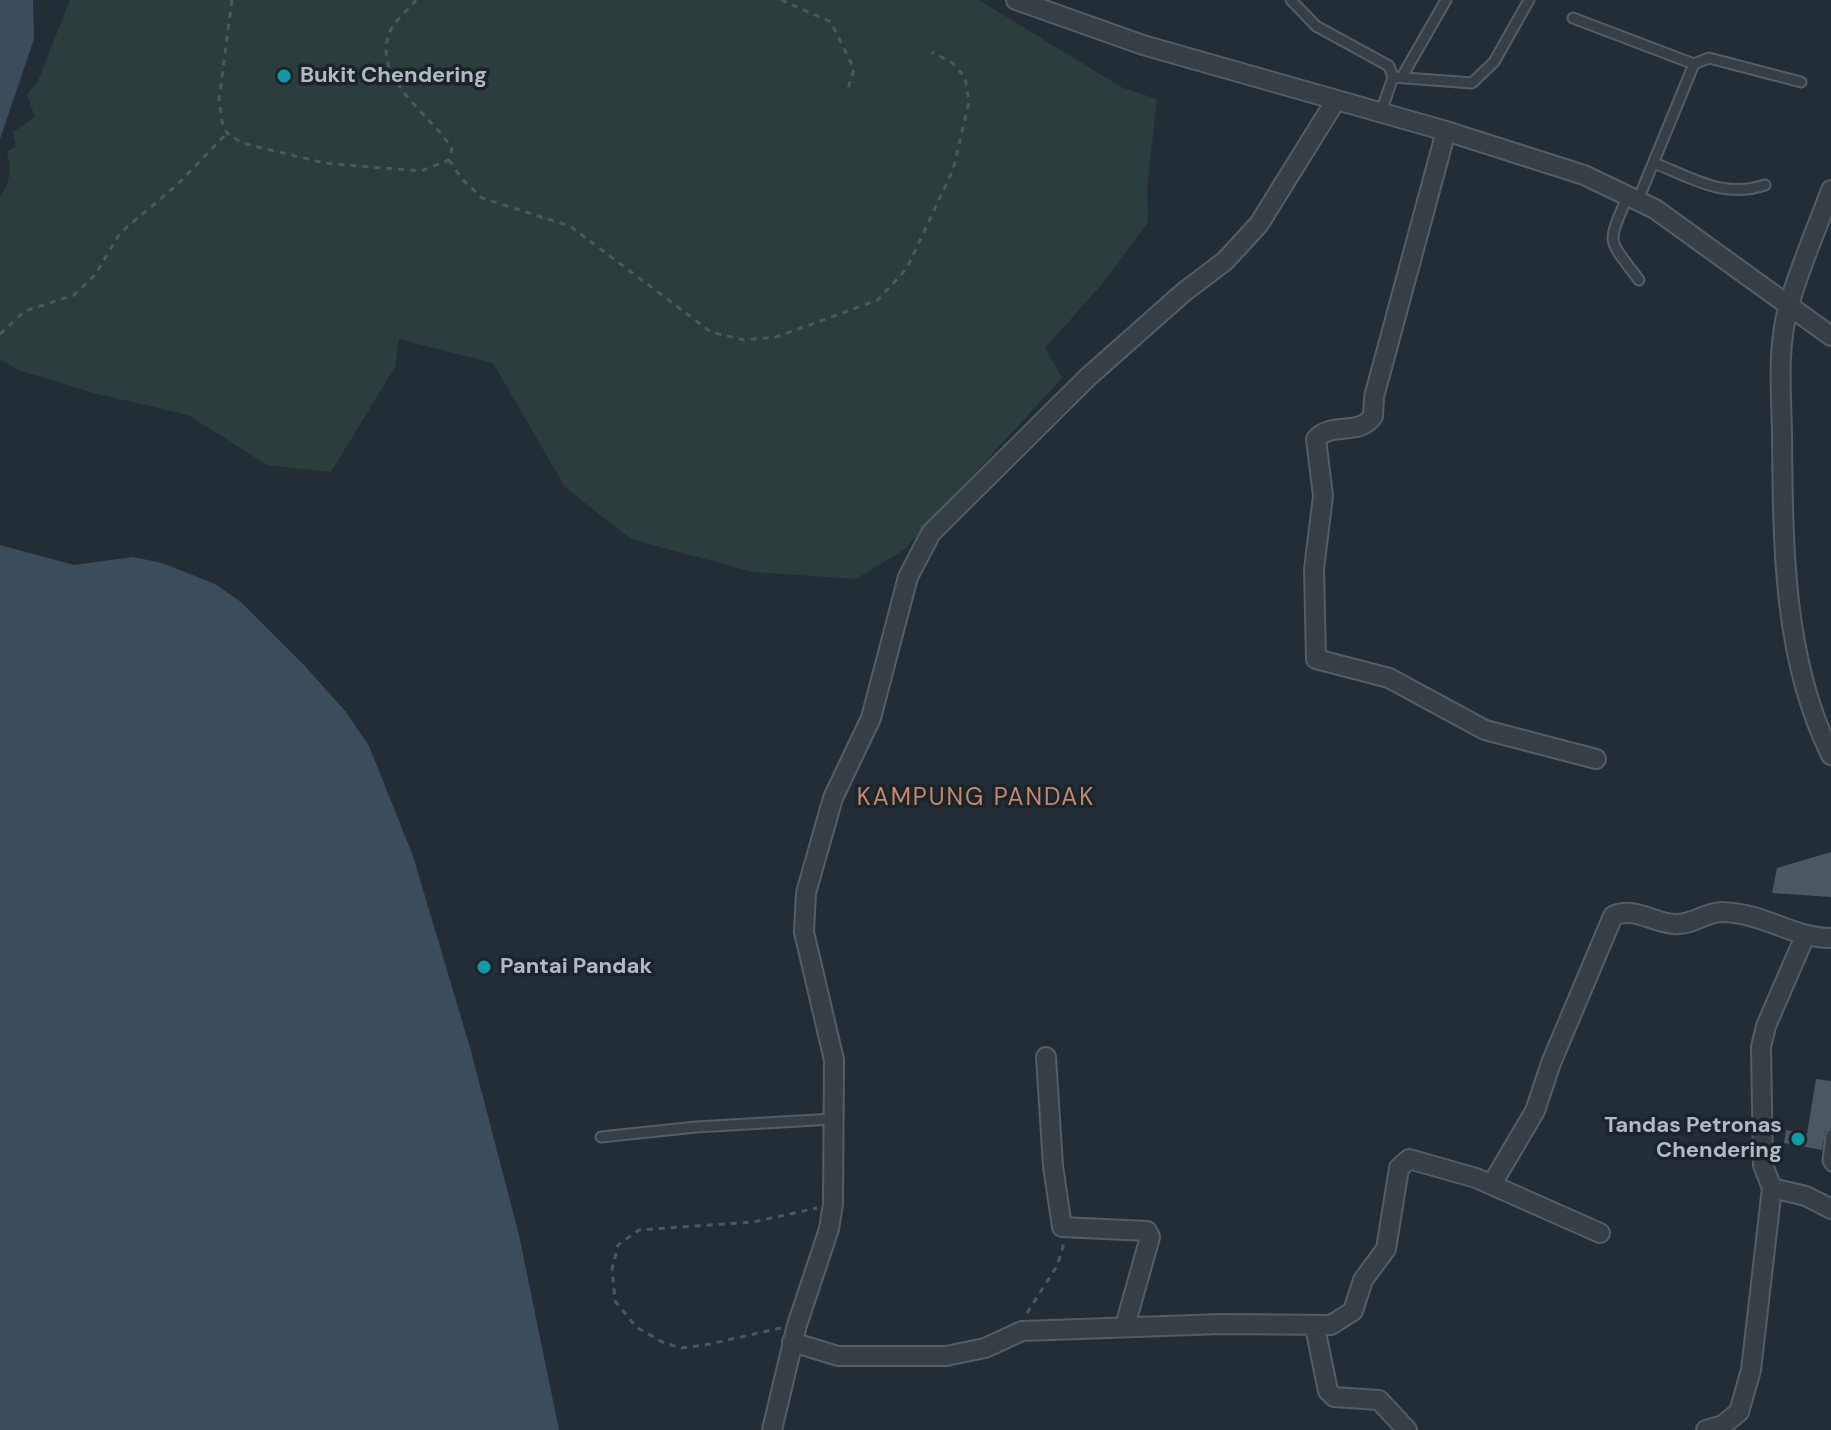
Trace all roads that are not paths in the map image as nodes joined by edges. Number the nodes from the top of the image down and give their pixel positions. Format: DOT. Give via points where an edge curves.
graph roads {
  1 [pos="1016,0"];
  2 [pos="1446,0"];
  3 [pos="1529,0"];
  4 [pos="1295,2"];
  5 [pos="1573,18"];
  6 [pos="1694,64"];
  7 [pos="1398,76"];
  8 [pos="1801,82"];
  9 [pos="1336,100"];
  10 [pos="1381,112"];
  11 [pos="1446,131"];
  12 [pos="1654,163"];
  13 [pos="1765,185"];
  14 [pos="1831,190"];
  15 [pos="1633,197"];
  16 [pos="1639,280"];
  17 [pos="1788,306"];
  18 [pos="1831,336"];
  19 [pos="1831,755"];
  20 [pos="1596,759"];
  21 [pos="1805,936"];
  22 [pos="1831,938"];
  23 [pos="1046,1057"];
  24 [pos="833,1119"];
  25 [pos="1831,1135"];
  26 [pos="601,1137"];
  27 [pos="1831,1166"];
  28 [pos="1492,1184"];
  29 [pos="1772,1188"];
  30 [pos="1831,1209"];
  31 [pos="1600,1233"];
  32 [pos="1125,1326"];
  33 [pos="1315,1327"];
  34 [pos="795,1334"];
  35 [pos="772,1430"];
  36 [pos="1407,1430"];
  37 [pos="1706,1430"];
  1 -- 9 [label="street" via="1143,45"];
  2 -- 7 [label="lane"];
  3 -- 7 [label="lane" via="1494,62 1472,83"];
  4 -- 7 [label="lane" via="1316,26"];
  5 -- 6 [label="lane"];
  6 -- 8 [label="lane" via="1709,58"];
  6 -- 12 [label="lane"];
  7 -- 10 [label="lane"];
  9 -- 10 [label="street"];
  9 -- 24 [label="street" via="1251,233 1088,377 931,533 915,558 871,718 833,798 806,893 804,932 834,1060"];
  10 -- 11 [label="street"];
  11 -- 15 [label="street" via="1584,175"];
  11 -- 20 [label="street" via="1410,253 1373,416 1360,428 1328,430 1316,439 1323,496 1314,569 1316,659 1389,678 1485,730"];
  12 -- 13 [label="lane" via="1727,191"];
  12 -- 15 [label="lane"];
  14 -- 17 [label="street"];
  15 -- 16 [label="lane" via="1612,233 1612,244"];
  15 -- 17 [label="street"];
  17 -- 18 [label="street"];
  17 -- 19 [label="street" via="1781,357 1787,582 1798,664"];
  21 -- 22 [label="street"];
  21 -- 28 [label="street" via="1761,917 1734,913 1706,914 1682,924 1631,912 1613,916 1535,1111"];
  21 -- 29 [label="street" via="1761,1047 1763,1165"];
  23 -- 32 [label="street" via="1062,1227 1147,1231 1150,1237"];
  24 -- 26 [label="lane"];
  24 -- 34 [label="street" via="829,1229"];
  25 -- 27 [label="lane"];
  28 -- 31 [label="street"];
  28 -- 33 [label="street" via="1403,1161 1386,1249 1363,1280 1353,1311 1331,1325"];
  29 -- 30 [label="street"];
  29 -- 37 [label="street" via="1751,1370 1733,1420"];
  32 -- 33 [label="street"];
  32 -- 34 [label="street" via="1013,1332 985,1348 946,1356 838,1356"];
  33 -- 36 [label="street" via="1328,1391 1334,1397 1379,1400"];
  34 -- 35 [label="street"];
}
